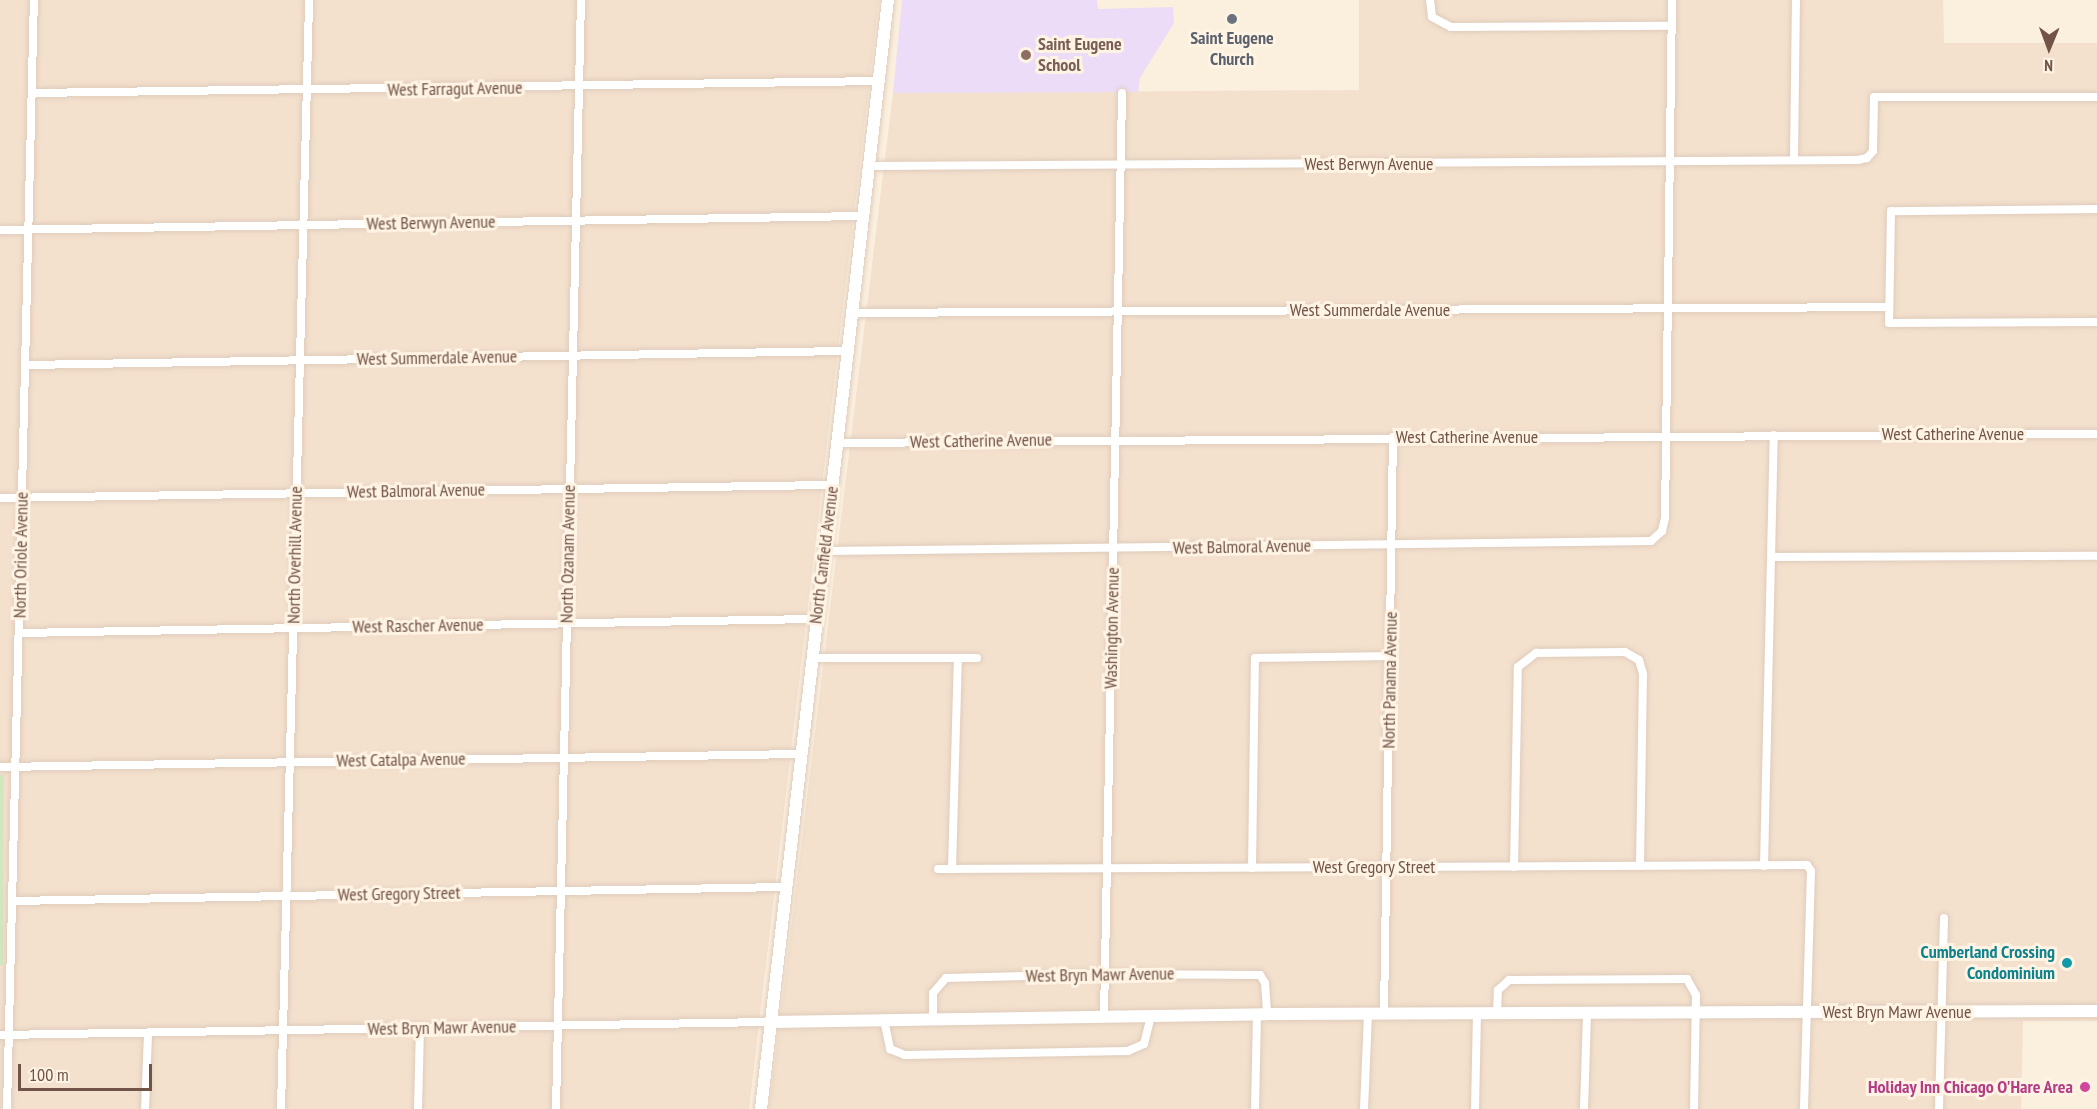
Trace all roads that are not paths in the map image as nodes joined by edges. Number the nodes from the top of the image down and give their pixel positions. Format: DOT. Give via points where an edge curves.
graph roads {
  1 [pos="34,0"];
  2 [pos="309,0"];
  3 [pos="581,0"];
  4 [pos="888,0"];
  5 [pos="1430,0"];
  6 [pos="1672,0"];
  7 [pos="1796,0"];
  8 [pos="1671,26"];
  9 [pos="879,81"];
  10 [pos="579,87"];
  11 [pos="307,91"];
  12 [pos="32,93"];
  13 [pos="1122,93"];
  14 [pos="2097,97"];
  15 [pos="1794,160"];
  16 [pos="1669,162"];
  17 [pos="1121,165"];
  18 [pos="869,166"];
  19 [pos="2097,209"];
  20 [pos="863,216"];
  21 [pos="576,221"];
  22 [pos="304,225"];
  23 [pos="0,230"];
  24 [pos="29,230"];
  25 [pos="1889,307"];
  26 [pos="1667,308"];
  27 [pos="1118,312"];
  28 [pos="852,313"];
  29 [pos="2097,322"];
  30 [pos="848,351"];
  31 [pos="573,355"];
  32 [pos="300,360"];
  33 [pos="26,365"];
  34 [pos="2097,434"];
  35 [pos="1665,435"];
  36 [pos="1774,435"];
  37 [pos="1393,437"];
  38 [pos="1116,439"];
  39 [pos="837,443"];
  40 [pos="832,485"];
  41 [pos="570,489"];
  42 [pos="297,493"];
  43 [pos="0,498"];
  44 [pos="22,498"];
  45 [pos="1392,546"];
  46 [pos="1113,548"];
  47 [pos="825,551"];
  48 [pos="1771,556"];
  49 [pos="2097,556"];
  50 [pos="817,619"];
  51 [pos="567,624"];
  52 [pos="294,628"];
  53 [pos="19,633"];
  54 [pos="1391,656"];
  55 [pos="812,658"];
  56 [pos="958,658"];
  57 [pos="977,658"];
  58 [pos="801,753"];
  59 [pos="564,756"];
  60 [pos="290,762"];
  61 [pos="16,767"];
  62 [pos="0,768"];
  63 [pos="1640,866"];
  64 [pos="1764,866"];
  65 [pos="1388,867"];
  66 [pos="1514,867"];
  67 [pos="1107,868"];
  68 [pos="1252,868"];
  69 [pos="938,869"];
  70 [pos="952,869"];
  71 [pos="786,887"];
  72 [pos="561,890"];
  73 [pos="287,896"];
  74 [pos="13,901"];
  75 [pos="1944,918"];
  76 [pos="1105,974"];
  77 [pos="1942,1011"];
  78 [pos="2097,1011"];
  79 [pos="1807,1012"];
  80 [pos="1697,1013"];
  81 [pos="1262,1014"];
  82 [pos="1368,1014"];
  83 [pos="1384,1014"];
  84 [pos="1477,1014"];
  85 [pos="1497,1014"];
  86 [pos="1587,1014"];
  87 [pos="1151,1015"];
  88 [pos="1104,1016"];
  89 [pos="933,1019"];
  90 [pos="884,1020"];
  91 [pos="771,1022"];
  92 [pos="557,1026"];
  93 [pos="420,1029"];
  94 [pos="283,1031"];
  95 [pos="148,1033"];
  96 [pos="5,1035"];
  97 [pos="8,1109"];
  98 [pos="145,1109"];
  99 [pos="281,1109"];
  100 [pos="418,1109"];
  101 [pos="556,1109"];
  102 [pos="761,1109"];
  103 [pos="1255,1109"];
  104 [pos="1364,1109"];
  105 [pos="1475,1109"];
  106 [pos="1584,1109"];
  107 [pos="1694,1109"];
  108 [pos="1804,1109"];
  109 [pos="1939,1109"];
  1 -- 12 [label="street, North Oriole Avenue"];
  2 -- 11 [label="street, North Overhill Avenue"];
  3 -- 10 [label="street, North Ozanam Avenue"];
  4 -- 9 [label="street, North Canfield Avenue"];
  5 -- 8 [label="street" via="1432,17 1451,27"];
  6 -- 8 [label="street"];
  7 -- 15 [label="street"];
  8 -- 16 [label="street"];
  9 -- 10 [label="street, West Farragut Avenue"];
  9 -- 18 [label="street, North Canfield Avenue"];
  10 -- 11 [label="street, West Farragut Avenue"];
  10 -- 21 [label="street, North Ozanam Avenue"];
  11 -- 12 [label="street, West Farragut Avenue"];
  11 -- 22 [label="street, North Overhill Avenue"];
  12 -- 24 [label="street, North Oriole Avenue"];
  13 -- 17 [label="street, Washington Avenue"];
  14 -- 15 [label="street, West Berwyn Avenue" via="1874,97 1874,147 1869,156"];
  15 -- 16 [label="street, West Berwyn Avenue"];
  16 -- 17 [label="street, West Berwyn Avenue"];
  16 -- 26 [label="street"];
  17 -- 18 [label="street, West Berwyn Avenue"];
  17 -- 27 [label="street, Washington Avenue"];
  18 -- 20 [label="street, North Canfield Avenue"];
  19 -- 25 [label="street" via="1891,211"];
  20 -- 21 [label="street, West Berwyn Avenue"];
  20 -- 28 [label="street, North Canfield Avenue"];
  21 -- 22 [label="street, West Berwyn Avenue"];
  21 -- 31 [label="street, North Ozanam Avenue"];
  22 -- 24 [label="street, West Berwyn Avenue"];
  22 -- 32 [label="street, North Overhill Avenue"];
  23 -- 24 [label="street, West Berwyn Avenue"];
  24 -- 33 [label="street, North Oriole Avenue"];
  25 -- 26 [label="street, West Summerdale Avenue"];
  25 -- 29 [label="street" via="1889,323"];
  26 -- 27 [label="street, West Summerdale Avenue"];
  26 -- 35 [label="street"];
  27 -- 28 [label="street, West Summerdale Avenue"];
  27 -- 38 [label="street, Washington Avenue"];
  28 -- 30 [label="street, North Canfield Avenue"];
  30 -- 31 [label="street, West Summerdale Avenue"];
  30 -- 39 [label="street, North Canfield Avenue"];
  31 -- 32 [label="street, West Summerdale Avenue"];
  31 -- 41 [label="street, North Ozanam Avenue"];
  32 -- 33 [label="street, West Summerdale Avenue"];
  32 -- 42 [label="street, North Overhill Avenue"];
  33 -- 44 [label="street, North Oriole Avenue"];
  34 -- 36 [label="street, West Catherine Avenue"];
  35 -- 36 [label="street, West Catherine Avenue"];
  35 -- 37 [label="street, West Catherine Avenue"];
  35 -- 45 [label="street, West Balmoral Avenue" via="1665,518 1657,536 1644,543"];
  36 -- 48 [label="street"];
  37 -- 38 [label="street, West Catherine Avenue"];
  37 -- 45 [label="street, North Panama Avenue"];
  38 -- 39 [label="street, West Catherine Avenue"];
  38 -- 46 [label="street, Washington Avenue"];
  39 -- 40 [label="street, North Canfield Avenue"];
  40 -- 41 [label="street, West Balmoral Avenue"];
  40 -- 47 [label="street, North Canfield Avenue"];
  41 -- 42 [label="street, West Balmoral Avenue"];
  41 -- 51 [label="street, North Ozanam Avenue"];
  42 -- 44 [label="street, West Balmoral Avenue"];
  42 -- 52 [label="street, North Overhill Avenue"];
  43 -- 44 [label="street, West Balmoral Avenue"];
  44 -- 53 [label="street, North Oriole Avenue"];
  45 -- 46 [label="street, West Balmoral Avenue"];
  45 -- 54 [label="street, North Panama Avenue"];
  46 -- 47 [label="street, West Balmoral Avenue"];
  46 -- 67 [label="street, Washington Avenue"];
  47 -- 50 [label="street, North Canfield Avenue"];
  48 -- 49 [label="street"];
  48 -- 64 [label="street"];
  50 -- 51 [label="street, West Rascher Avenue"];
  50 -- 55 [label="street, North Canfield Avenue"];
  51 -- 52 [label="street, West Rascher Avenue"];
  51 -- 59 [label="street, North Ozanam Avenue"];
  52 -- 53 [label="street, West Rascher Avenue"];
  52 -- 60 [label="street, North Overhill Avenue"];
  53 -- 61 [label="street, North Oriole Avenue"];
  54 -- 65 [label="street, North Panama Avenue"];
  54 -- 68 [label="street" via="1255,658"];
  55 -- 56 [label="street"];
  55 -- 58 [label="street, North Canfield Avenue"];
  56 -- 57 [label="street"];
  56 -- 70 [label="street"];
  58 -- 59 [label="street, West Catalpa Avenue"];
  58 -- 71 [label="street, North Canfield Avenue"];
  59 -- 60 [label="street, West Catalpa Avenue"];
  59 -- 72 [label="street, North Ozanam Avenue"];
  60 -- 61 [label="street, West Catalpa Avenue"];
  60 -- 73 [label="street, North Overhill Avenue"];
  61 -- 62 [label="street, West Catalpa Avenue"];
  61 -- 74 [label="street, North Oriole Avenue"];
  63 -- 64 [label="street, West Gregory Street"];
  63 -- 66 [label="street, West Gregory Street"];
  63 -- 66 [label="street" via="1643,674 1639,660 1625,652 1536,653 1523,660 1516,675"];
  64 -- 79 [label="street, West Gregory Street" via="1810,867"];
  65 -- 66 [label="street, West Gregory Street"];
  65 -- 68 [label="street, West Gregory Street"];
  65 -- 83 [label="street, North Panama Avenue"];
  67 -- 68 [label="street, West Gregory Street"];
  67 -- 70 [label="street, West Gregory Street"];
  67 -- 76 [label="street, Washington Avenue"];
  69 -- 70 [label="street, West Gregory Street"];
  71 -- 72 [label="street, West Gregory Street"];
  71 -- 91 [label="street, North Canfield Avenue"];
  72 -- 73 [label="street, West Gregory Street"];
  72 -- 92 [label="street, North Ozanam Avenue"];
  73 -- 74 [label="street, West Gregory Street"];
  73 -- 94 [label="street, North Overhill Avenue"];
  74 -- 96 [label="street, North Oriole Avenue"];
  75 -- 77 [label="street"];
  76 -- 81 [label="street, West Bryn Mawr Avenue" via="1260,975 1265,983"];
  76 -- 88 [label="street, Washington Avenue"];
  76 -- 89 [label="street, West Bryn Mawr Avenue" via="946,978 933,993"];
  77 -- 78 [label="street, West Bryn Mawr Avenue"];
  77 -- 79 [label="street, West Bryn Mawr Avenue"];
  77 -- 109 [label="street"];
  79 -- 80 [label="street, West Bryn Mawr Avenue"];
  79 -- 108 [label="street"];
  80 -- 85 [label="street" via="1695,988 1680,978 1509,980 1498,990"];
  80 -- 86 [label="street, West Bryn Mawr Avenue"];
  80 -- 107 [label="street"];
  81 -- 82 [label="street, West Bryn Mawr Avenue"];
  81 -- 87 [label="street, West Bryn Mawr Avenue"];
  81 -- 103 [label="street"];
  82 -- 83 [label="street, West Bryn Mawr Avenue"];
  82 -- 104 [label="street"];
  83 -- 84 [label="street, West Bryn Mawr Avenue"];
  84 -- 85 [label="street, West Bryn Mawr Avenue"];
  84 -- 105 [label="street"];
  85 -- 86 [label="street, West Bryn Mawr Avenue"];
  86 -- 106 [label="street"];
  87 -- 88 [label="street, West Bryn Mawr Avenue"];
  87 -- 90 [label="street" via="1144,1044 1138,1050 1117,1052 904,1055 890,1049"];
  88 -- 89 [label="street, West Bryn Mawr Avenue"];
  89 -- 90 [label="street, West Bryn Mawr Avenue"];
  90 -- 91 [label="street, West Bryn Mawr Avenue"];
  91 -- 92 [label="street, West Bryn Mawr Avenue"];
  91 -- 102 [label="street, North Canfield Avenue"];
  92 -- 93 [label="street, West Bryn Mawr Avenue"];
  92 -- 101 [label="street, North Ozanam Avenue"];
  93 -- 94 [label="street, West Bryn Mawr Avenue"];
  93 -- 100 [label="street"];
  94 -- 95 [label="street, West Bryn Mawr Avenue"];
  94 -- 99 [label="street, North Overhill Avenue"];
  95 -- 96 [label="street, West Bryn Mawr Avenue"];
  95 -- 98 [label="street"];
  96 -- 97 [label="street, North Oriole Avenue"];
}
